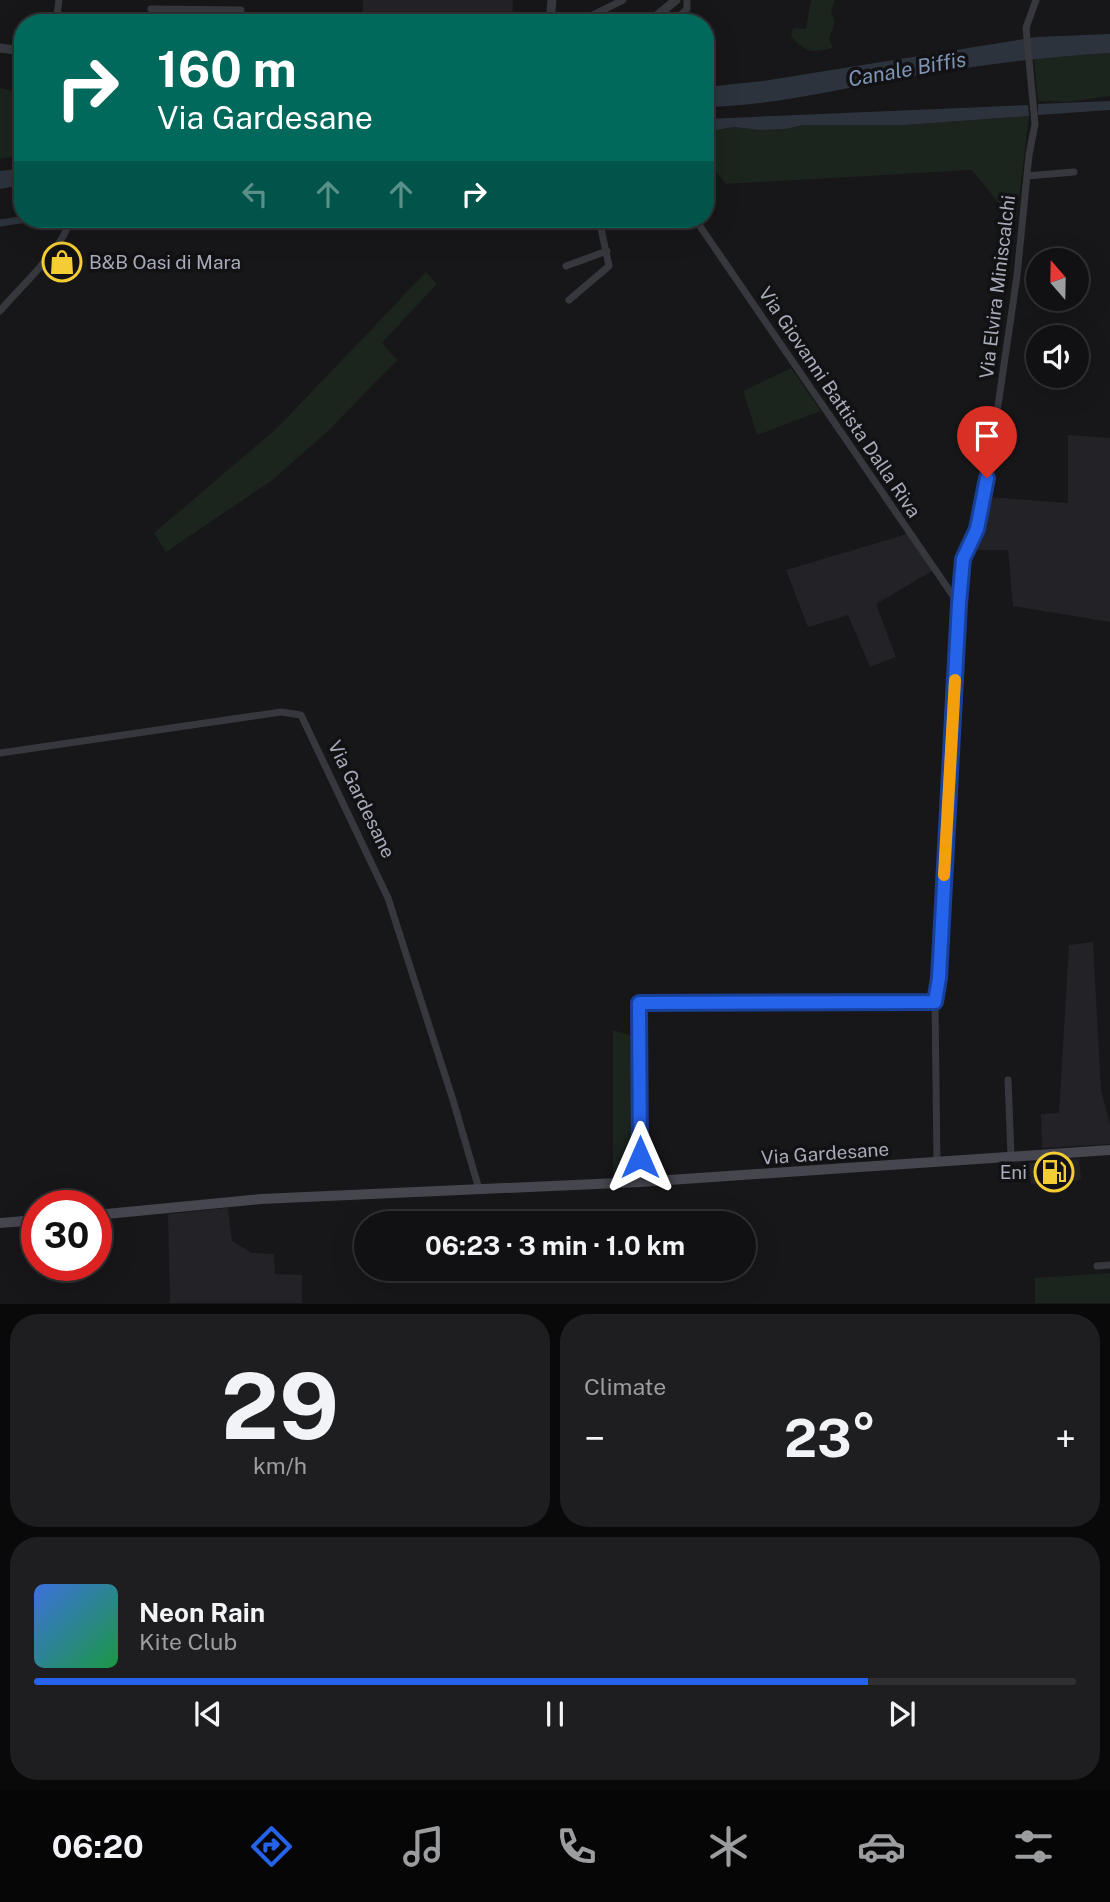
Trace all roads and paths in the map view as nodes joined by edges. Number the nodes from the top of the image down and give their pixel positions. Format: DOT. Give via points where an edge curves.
graph roads {
  1 [pos="623,0"];
  2 [pos="676,0"];
  3 [pos="1036,0"];
  4 [pos="151,9"];
  5 [pos="185,10"];
  6 [pos="241,10"];
  7 [pos="185,14"];
  8 [pos="595,14"];
  9 [pos="659,14"];
  10 [pos="1074,172"];
  11 [pos="1027,176"];
  12 [pos="68,228"];
  13 [pos="601,228"];
  14 [pos="701,228"];
  15 [pos="607,251"];
  16 [pos="566,266"];
  17 [pos="569,300"];
  18 [pos="0,312"];
  19 [pos="959,604"];
  20 [pos="0,753"];
  21 [pos="935,1002"];
  22 [pos="1008,1080"];
  23 [pos="1110,1150"];
  24 [pos="1011,1156"];
  25 [pos="937,1163"];
  26 [pos="640,1182"];
  27 [pos="479,1189"];
  28 [pos="112,1213"];
  29 [pos="21,1221"];
  30 [pos="0,1223"];
  31 [pos="1110,1265"];
  32 [pos="1097,1266"];
  1 -- 8 [label="street"];
  2 -- 9 [label="street"];
  3 -- 11 [label="street, Via Elvira Miniscalchi" via="1026,33 1035,124"];
  4 -- 5 [label="street"];
  5 -- 6 [label="street"];
  5 -- 7 [label="street"];
  10 -- 11 [label="street"];
  11 -- 19 [label="street, Via Elvira Miniscalchi" via="984,501 963,559"];
  12 -- 18 [label="street"];
  13 -- 15 [label="street"];
  14 -- 19 [label="street, Via Giovanni Battista Dalla Riva"];
  15 -- 16 [label="street"];
  15 -- 17 [label="street" via="609,267"];
  19 -- 21 [label="street, Via Elvira Miniscalchi"];
  20 -- 27 [label="street, Via Gardesane" via="281,712 301,715 388,898"];
  21 -- 25 [label="street, Via Elvira Miniscalchi"];
  21 -- 26 [label="street" via="639,1003"];
  22 -- 24 [label="street"];
  23 -- 24 [label="main road, Via Gardesane"];
  24 -- 25 [label="main road, Via Gardesane"];
  25 -- 26 [label="main road, Via Gardesane"];
  26 -- 27 [label="main road, Via Gardesane"];
  27 -- 28 [label="main road, Via Gardesane" via="261,1199"];
  29 -- 30 [label="main road"];
  31 -- 32 [label="street"];
}
